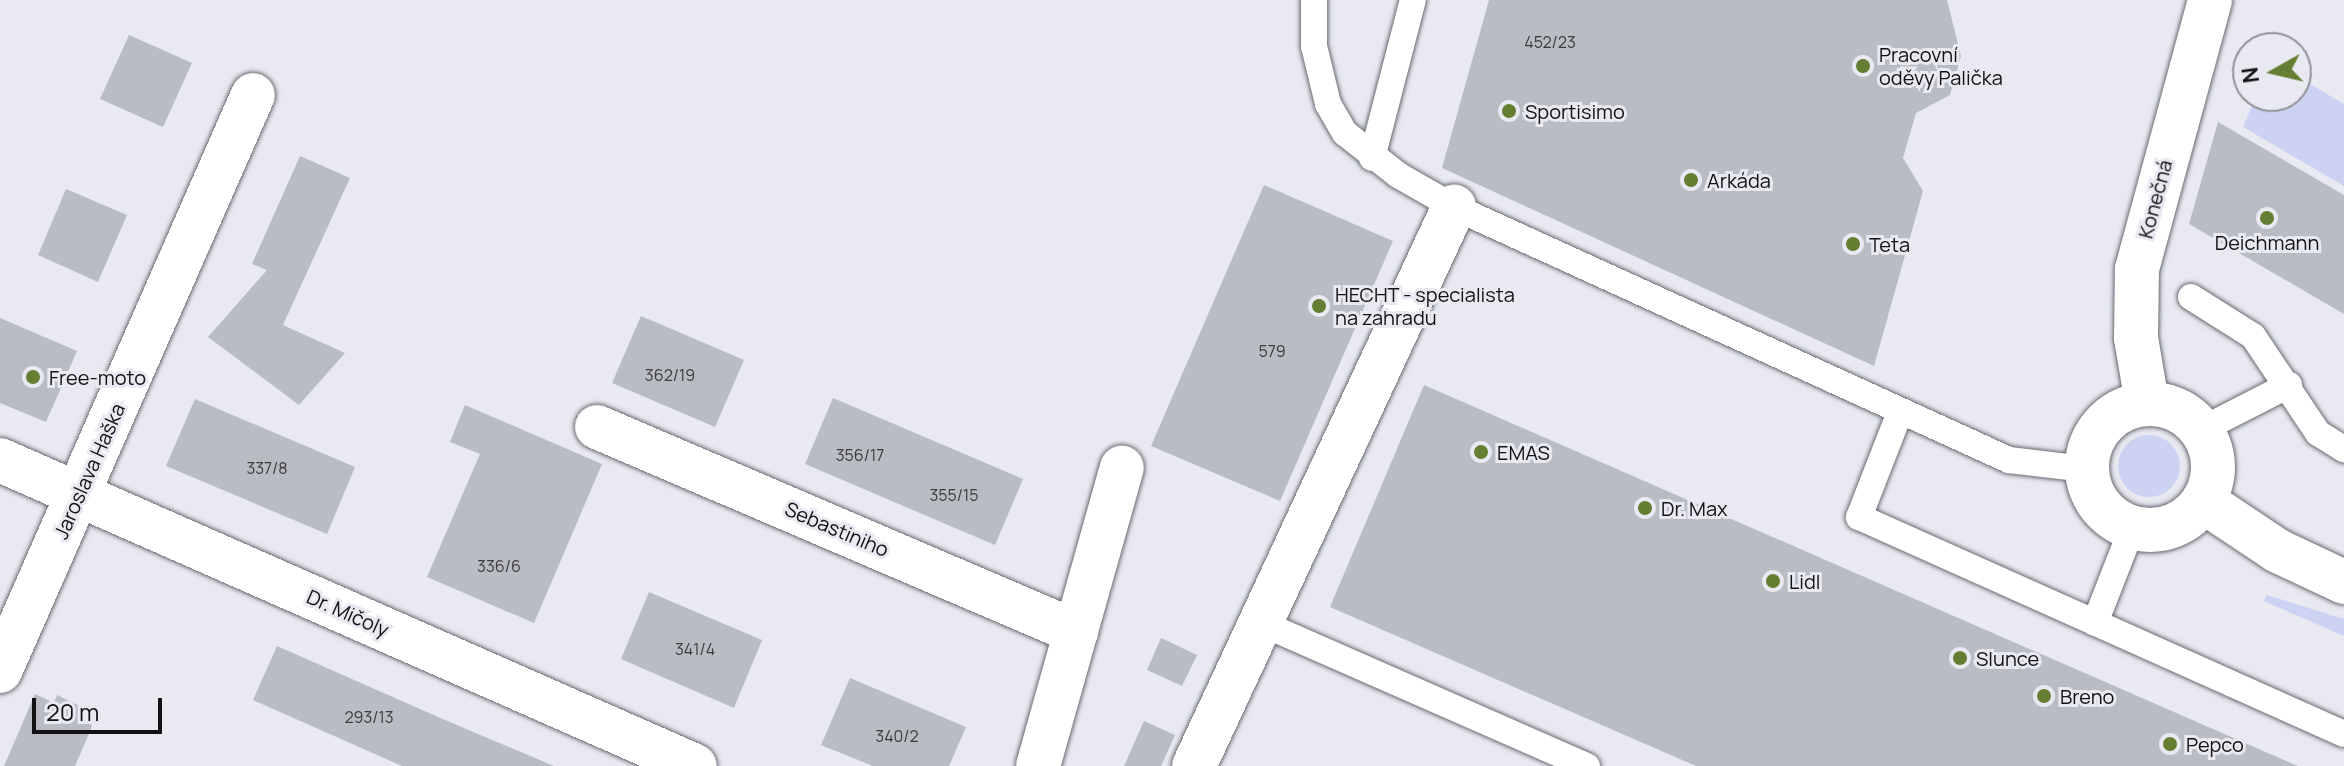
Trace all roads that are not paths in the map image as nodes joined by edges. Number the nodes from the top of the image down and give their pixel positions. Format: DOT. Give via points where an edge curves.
graph roads {
  1 [pos="1314,0"];
  2 [pos="1413,0"];
  3 [pos="2210,0"];
  4 [pos="253,95"];
  5 [pos="1372,158"];
  6 [pos="1454,207"];
  7 [pos="2191,297"];
  8 [pos="2289,385"];
  9 [pos="2147,403"];
  10 [pos="1900,412"];
  11 [pos="597,427"];
  12 [pos="2201,430"];
  13 [pos="2344,449"];
  14 [pos="0,460"];
  15 [pos="1122,468"];
  16 [pos="2086,469"];
  17 [pos="79,494"];
  18 [pos="2203,501"];
  19 [pos="2132,528"];
  20 [pos="2344,582"];
  21 [pos="1261,623"];
  22 [pos="2095,623"];
  23 [pos="1076,632"];
  24 [pos="0,671"];
  25 [pos="2344,734"];
  26 [pos="695,766"];
  27 [pos="1038,766"];
  28 [pos="1194,766"];
  29 [pos="1587,766"];
  1 -- 5 [label="lane" via="1314,46 1328,104 1345,133"];
  2 -- 5 [label="lane"];
  3 -- 9 [label="street, Konečná" via="2137,269 2136,338"];
  4 -- 17 [label="street, Jaroslava Haška"];
  5 -- 6 [label="lane"];
  6 -- 10 [label="lane"];
  6 -- 21 [label="street"];
  7 -- 8 [label="lane" via="2253,336"];
  8 -- 12 [label="lane"];
  8 -- 13 [label="lane" via="2318,433"];
  9 -- 12 [label="street" via="2187,415"];
  9 -- 16 [label="street" via="2110,416 2097,431"];
  10 -- 16 [label="lane" via="2009,460"];
  10 -- 22 [label="lane" via="1859,517"];
  11 -- 23 [label="street, Sebastiniho"];
  12 -- 18 [label="street" via="2213,465"];
  14 -- 17 [label="street, Dr. Mičoly"];
  15 -- 23 [label="street"];
  16 -- 19 [label="street" via="2099,506"];
  17 -- 24 [label="street, Jaroslava Haška"];
  17 -- 26 [label="street, Dr. Mičoly"];
  18 -- 19 [label="street" via="2180,523"];
  18 -- 20 [label="street" via="2269,546"];
  19 -- 22 [label="lane"];
  21 -- 28 [label="street"];
  21 -- 29 [label="lane"];
  22 -- 25 [label="lane"];
  23 -- 27 [label="street"];
}
